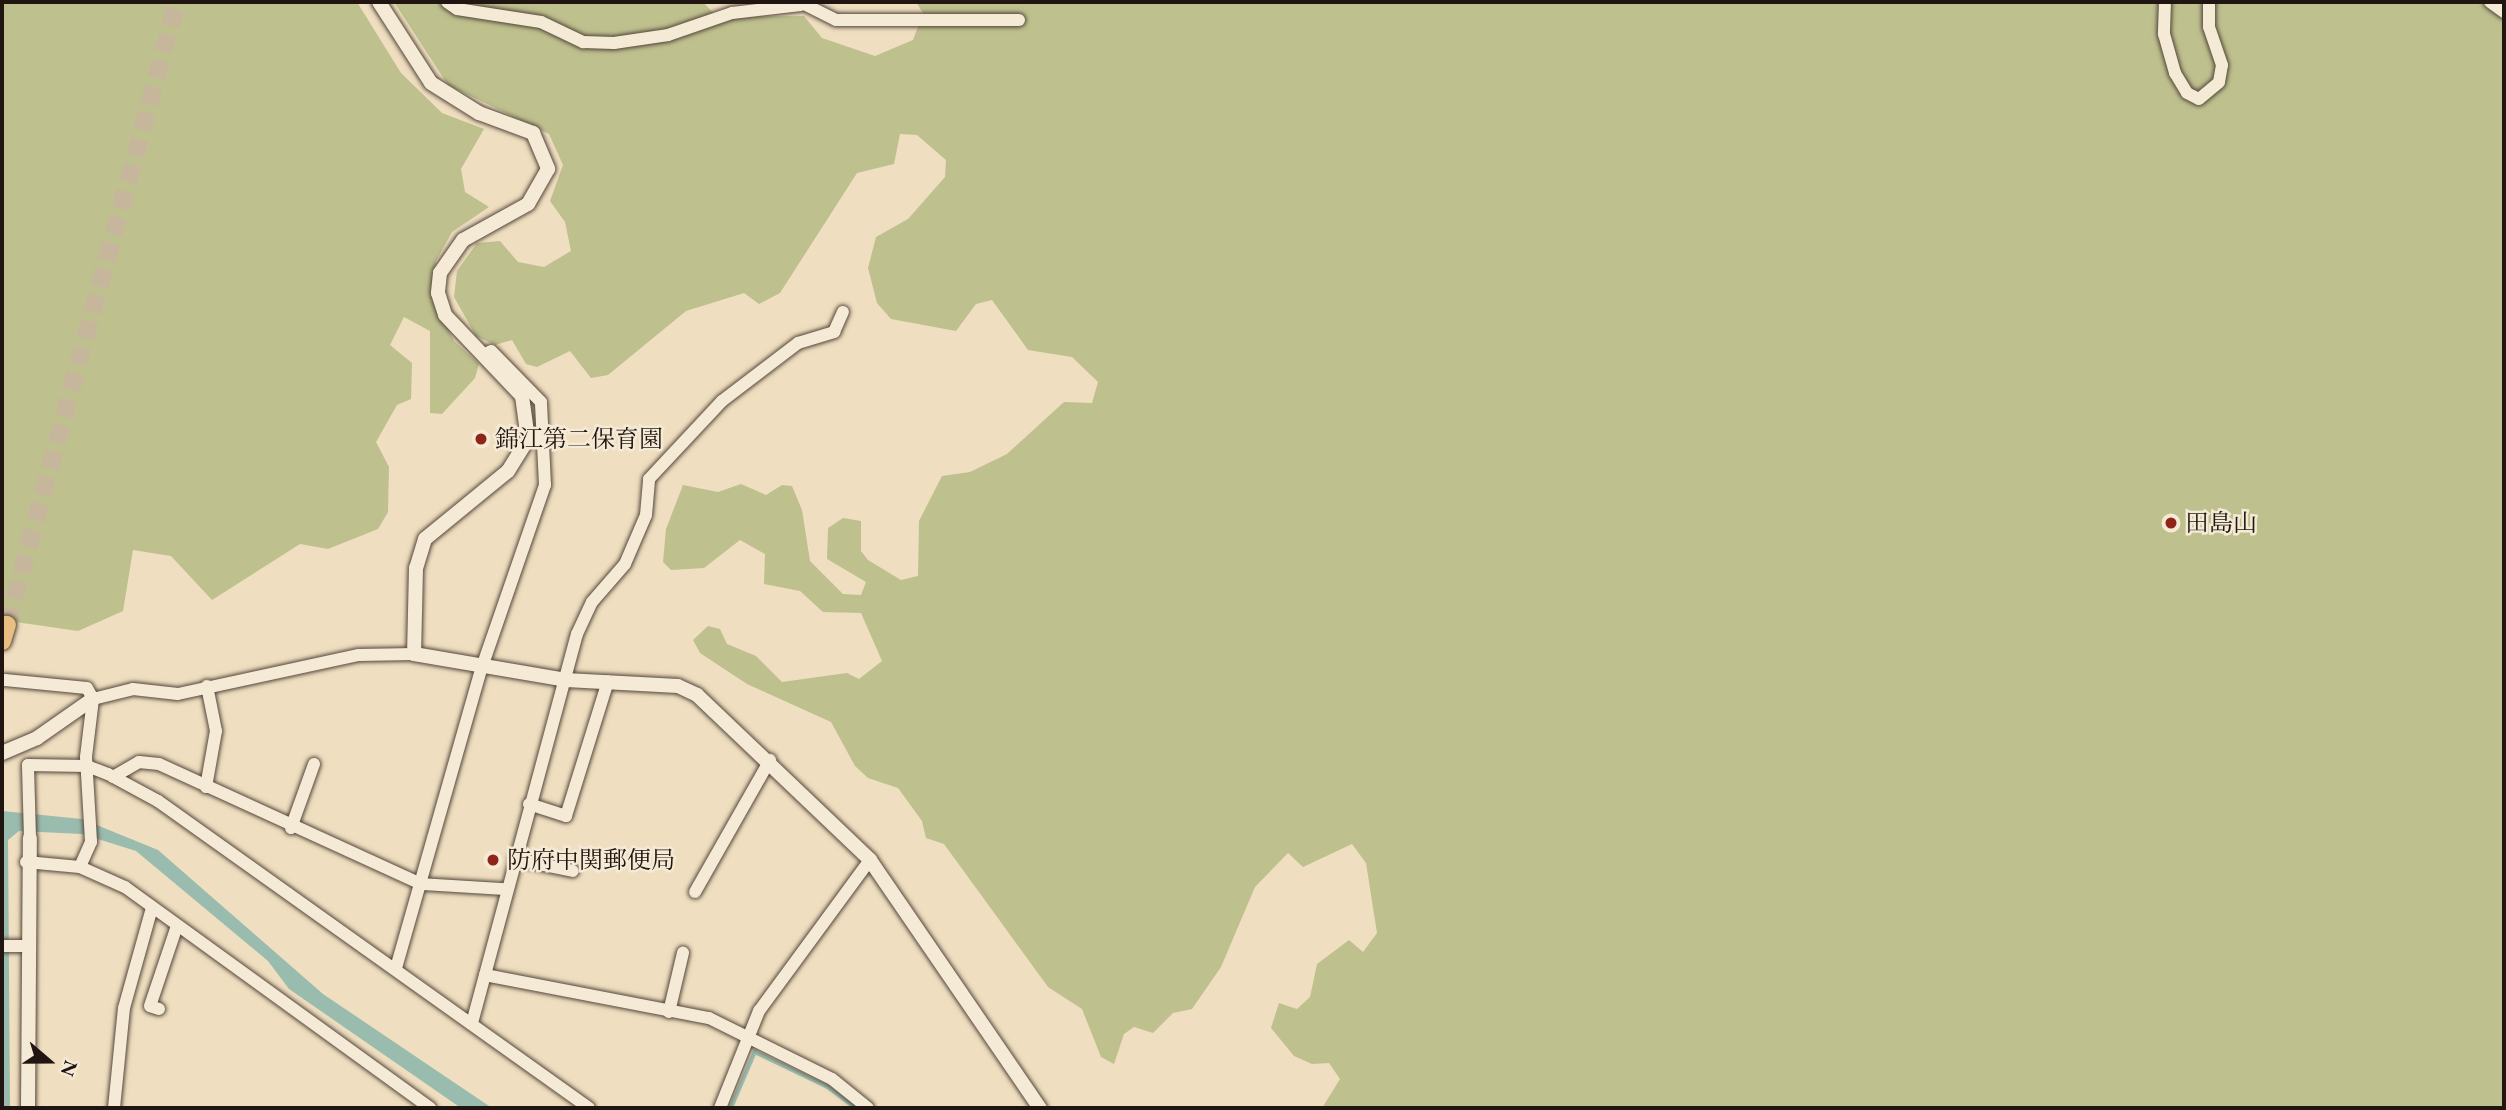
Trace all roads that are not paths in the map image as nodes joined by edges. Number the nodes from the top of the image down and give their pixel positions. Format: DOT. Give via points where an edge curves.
graph roads {
  1 [pos="379,2"];
  2 [pos="447,2"];
  3 [pos="2165,2"];
  4 [pos="2209,2"];
  5 [pos="2490,2"];
  6 [pos="800,3"];
  7 [pos="2504,12"];
  8 [pos="1019,20"];
  9 [pos="843,312"];
  10 [pos="483,355"];
  11 [pos="414,654"];
  12 [pos="482,667"];
  13 [pos="5,680"];
  14 [pos="566,680"];
  15 [pos="608,681"];
  16 [pos="207,686"];
  17 [pos="93,699"];
  18 [pos="2,753"];
  19 [pos="770,760"];
  20 [pos="314,764"];
  21 [pos="87,766"];
  22 [pos="113,777"];
  23 [pos="206,787"];
  24 [pos="529,804"];
  25 [pos="291,828"];
  26 [pos="30,838"];
  27 [pos="514,859"];
  28 [pos="870,860"];
  29 [pos="26,862"];
  30 [pos="80,867"];
  31 [pos="573,871"];
  32 [pos="421,884"];
  33 [pos="503,890"];
  34 [pos="695,892"];
  35 [pos="152,908"];
  36 [pos="177,926"];
  37 [pos="2,946"];
  38 [pos="23,946"];
  39 [pos="683,953"];
  40 [pos="396,968"];
  41 [pos="485,975"];
  42 [pos="159,1009"];
  43 [pos="669,1012"];
  44 [pos="472,1023"];
  45 [pos="746,1039"];
  46 [pos="28,1108"];
  47 [pos="114,1108"];
  48 [pos="430,1108"];
  49 [pos="589,1108"];
  50 [pos="720,1108"];
  51 [pos="868,1108"];
  52 [pos="1040,1108"];
  1 -- 10 [label="street" via="431,83 479,113 533,133 547,157 541,190 528,204 463,240 440,272 438,293 445,315"];
  2 -- 6 [label="street" via="457,9 541,22 583,41 614,43 668,35 732,13"];
  3 -- 4 [label="street" via="2164,34 2175,73 2187,93 2199,99 2219,82 2221,65 2208,27"];
  5 -- 7 [label="street"];
  6 -- 8 [label="street" via="836,20"];
  9 -- 14 [label="street" via="834,332 778,356 710,411 654,470 646,515 621,573 585,612"];
  10 -- 11 [label="street" via="522,396 528,439 508,471 425,539 416,568"];
  10 -- 12 [label="street" via="491,351 541,402 545,475"];
  11 -- 12 [label="street"];
  11 -- 16 [label="street" via="359,655"];
  12 -- 14 [label="street"];
  12 -- 32 [label="street"];
  13 -- 17 [label="street" via="87,688"];
  14 -- 15 [label="street"];
  14 -- 24 [label="street"];
  15 -- 19 [label="street" via="678,686"];
  15 -- 24 [label="street" via="566,816"];
  16 -- 17 [label="street"];
  16 -- 23 [label="street" via="216,731"];
  17 -- 18 [label="street" via="37,738"];
  17 -- 21 [label="street"];
  19 -- 28 [label="street"];
  19 -- 34 [label="street"];
  20 -- 25 [label="street"];
  21 -- 22 [label="street"];
  21 -- 26 [label="street" via="29,765"];
  21 -- 30 [label="street" via="93,817 91,842"];
  22 -- 23 [label="street" via="149,761"];
  22 -- 40 [label="street" via="158,801"];
  23 -- 25 [label="street"];
  24 -- 27 [label="street"];
  25 -- 32 [label="street"];
  26 -- 29 [label="street"];
  27 -- 31 [label="street"];
  27 -- 33 [label="street"];
  28 -- 45 [label="street"];
  28 -- 52 [label="street"];
  29 -- 30 [label="street"];
  29 -- 38 [label="street"];
  30 -- 35 [label="street"];
  32 -- 33 [label="street"];
  32 -- 40 [label="street"];
  33 -- 41 [label="street"];
  35 -- 36 [label="street"];
  35 -- 47 [label="street" via="124,1008"];
  36 -- 42 [label="street" via="150,1006"];
  36 -- 48 [label="street"];
  37 -- 38 [label="street"];
  38 -- 46 [label="street"];
  39 -- 43 [label="street"];
  40 -- 44 [label="street"];
  41 -- 43 [label="street"];
  41 -- 44 [label="street"];
  43 -- 45 [label="street" via="709,1018"];
  44 -- 49 [label="street"];
  45 -- 50 [label="street"];
  45 -- 51 [label="street" via="832,1079"];
}
